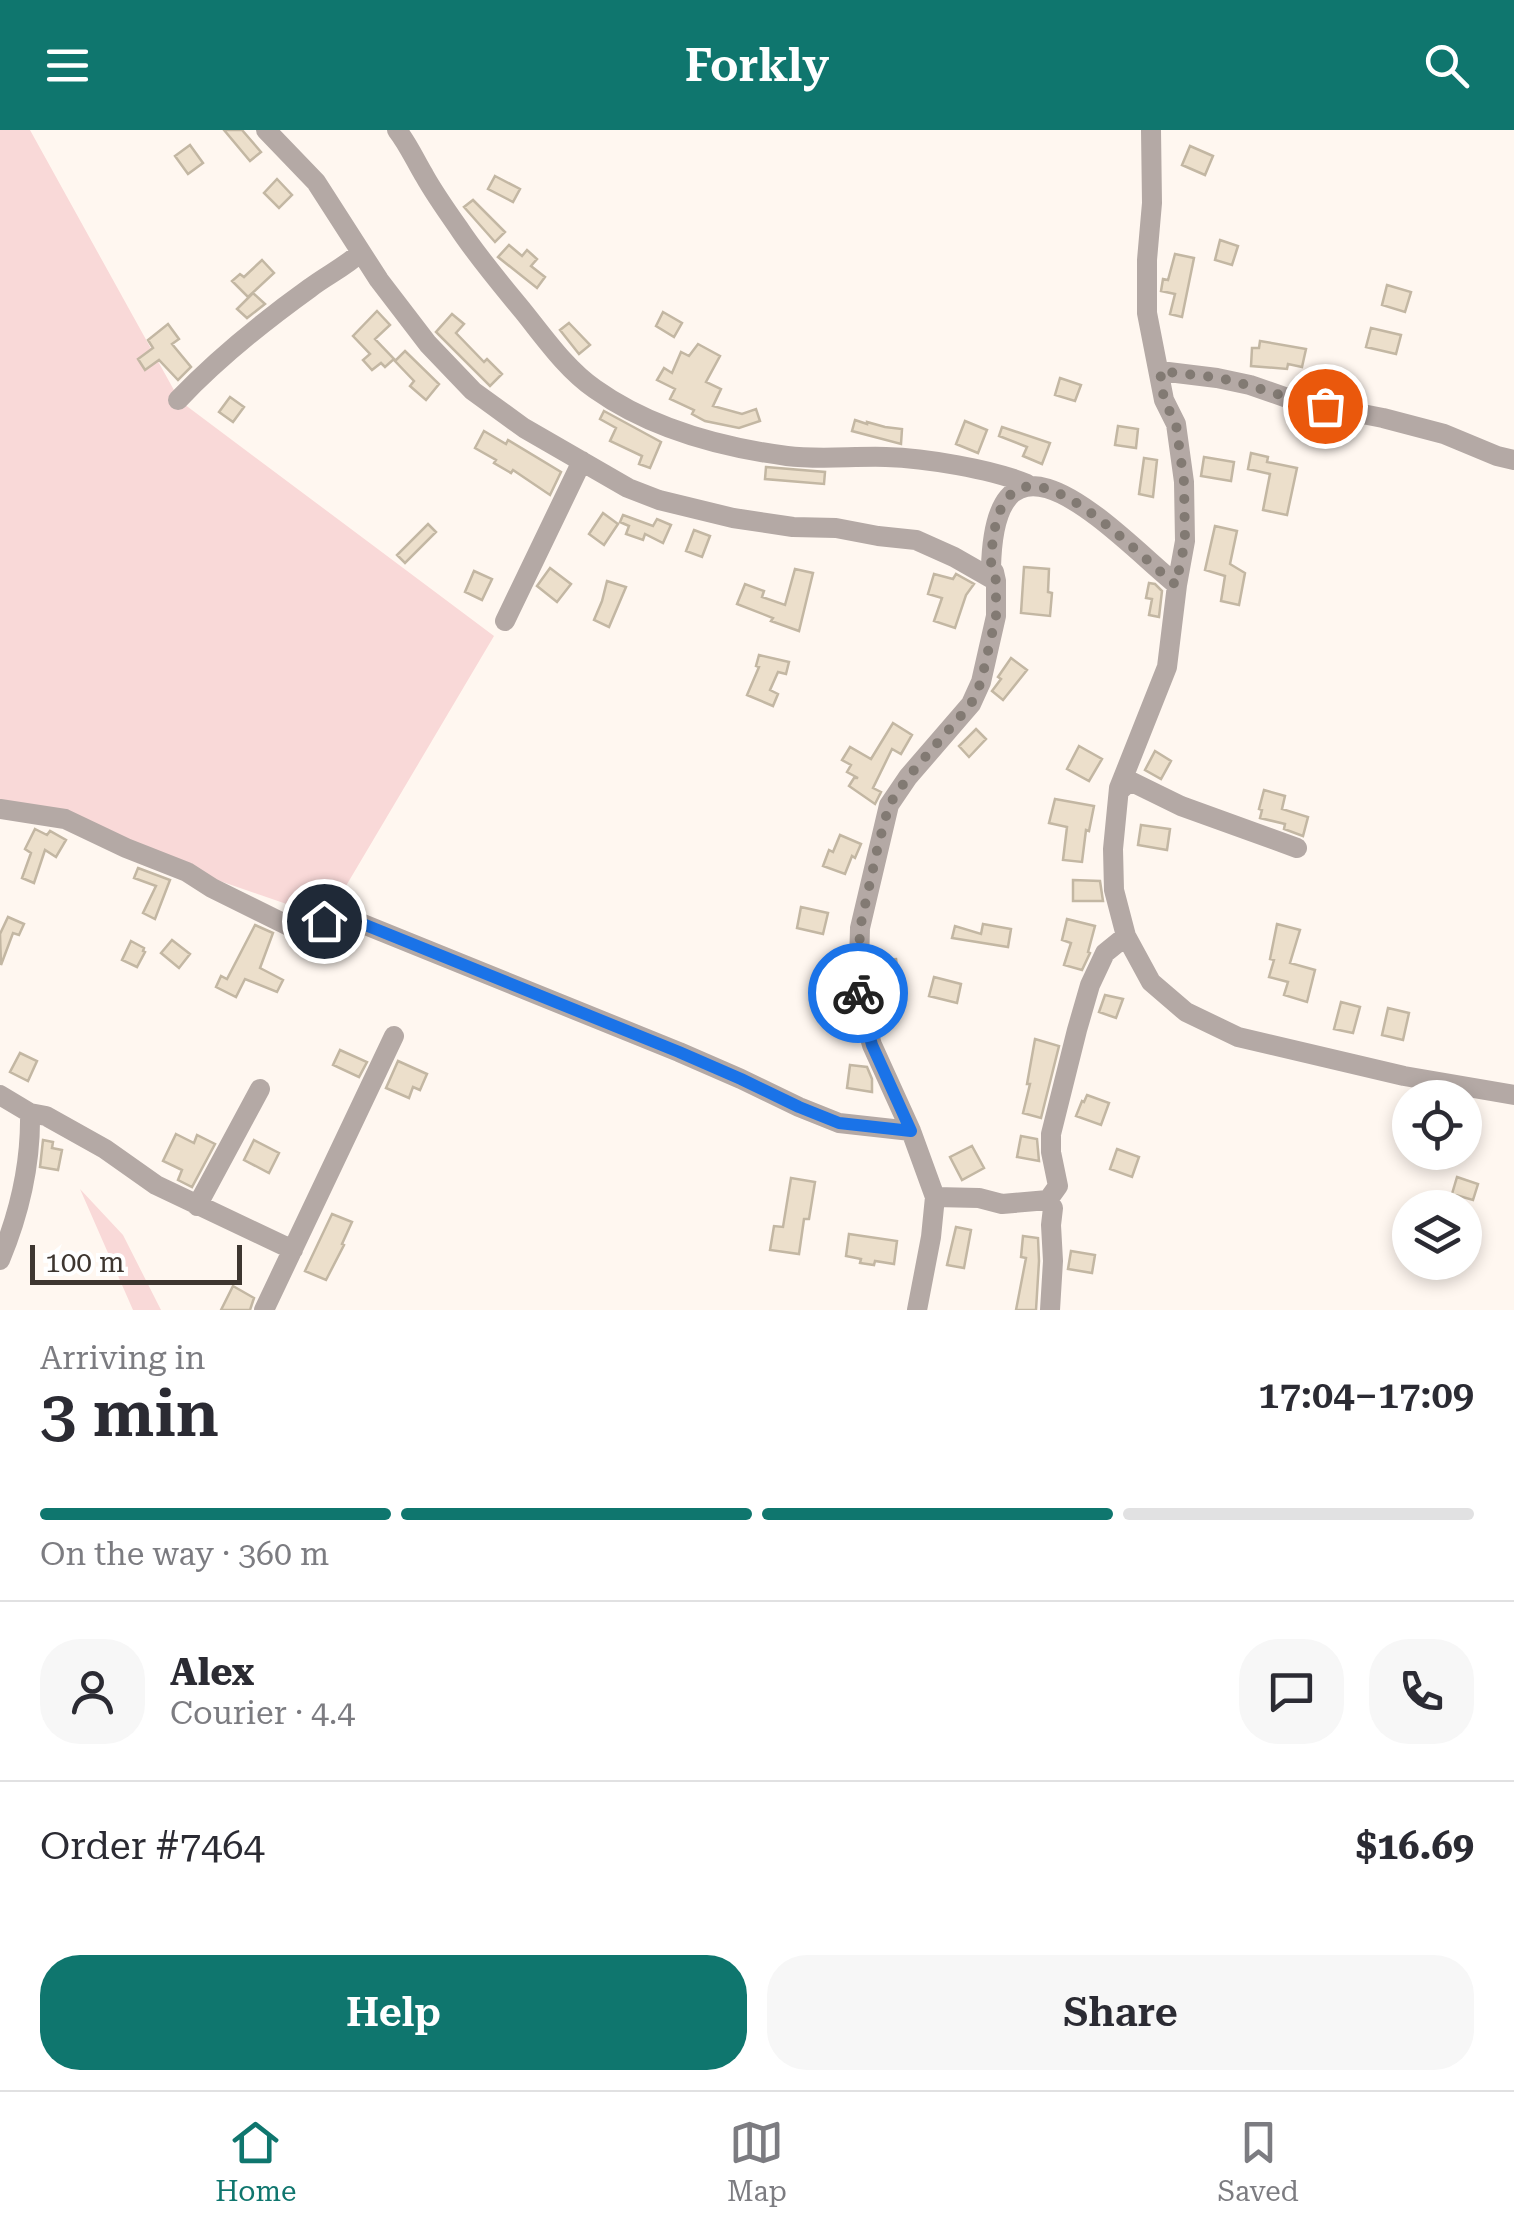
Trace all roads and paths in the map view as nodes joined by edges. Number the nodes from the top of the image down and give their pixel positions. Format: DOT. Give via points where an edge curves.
graph roads {
  1 [pos="266,130"];
  2 [pos="397,130"];
  3 [pos="1151,130"];
  4 [pos="361,252"];
  5 [pos="1160,371"];
  6 [pos="178,400"];
  7 [pos="1514,460"];
  8 [pos="582,461"];
  9 [pos="1027,484"];
  10 [pos="996,581"];
  11 [pos="1176,585"];
  12 [pos="505,621"];
  13 [pos="1119,791"];
  14 [pos="0,809"];
  15 [pos="1296,848"];
  16 [pos="1126,936"];
  17 [pos="394,1036"];
  18 [pos="260,1089"];
  19 [pos="0,1095"];
  20 [pos="1514,1095"];
  21 [pos="30,1113"];
  22 [pos="911,1131"];
  23 [pos="935,1196"];
  24 [pos="1048,1200"];
  25 [pos="197,1206"];
  26 [pos="293,1250"];
  27 [pos="0,1260"];
  28 [pos="264,1310"];
  29 [pos="917,1310"];
  30 [pos="1050,1310"];
  1 -- 4 [label="street" via="316,182"];
  2 -- 9 [label="street" via="495,278 558,353 606,395 675,430 731,448 916,460"];
  3 -- 5 [label="street" via="1147,313"];
  4 -- 6 [label="street" via="207,369"];
  4 -- 8 [label="street" via="428,344 473,390"];
  5 -- 7 [label="street" via="1383,418"];
  5 -- 11 [label="street" via="1184,482 1185,541"];
  8 -- 10 [label="street" via="658,500 733,518 916,540"];
  8 -- 12 [label="street"];
  9 -- 10 [label="street" via="999,514 991,556"];
  9 -- 11 [label="street" via="1074,501"];
  10 -- 22 [label="street" via="996,616 981,682 971,704 889,805 860,928 858,996"];
  11 -- 13 [label="street" via="1168,668"];
  13 -- 15 [label="street" via="1130,781"];
  13 -- 16 [label="street" via="1114,890"];
  14 -- 22 [label="street" via="65,819 300,932 324,921 363,924 839,1123"];
  16 -- 20 [label="street" via="1152,982 1186,1012 1238,1037"];
  16 -- 24 [label="street" via="1106,952 1090,985 1051,1134 1058,1186"];
  17 -- 26 [label="street"];
  18 -- 25 [label="street"];
  19 -- 21 [label="street"];
  21 -- 25 [label="street" via="64,1125"];
  21 -- 27 [label="street" via="25,1184"];
  22 -- 23 [label="street"];
  23 -- 24 [label="street" via="1002,1204"];
  23 -- 29 [label="street"];
  24 -- 30 [label="street"];
  25 -- 26 [label="street"];
  26 -- 28 [label="street"];
}
